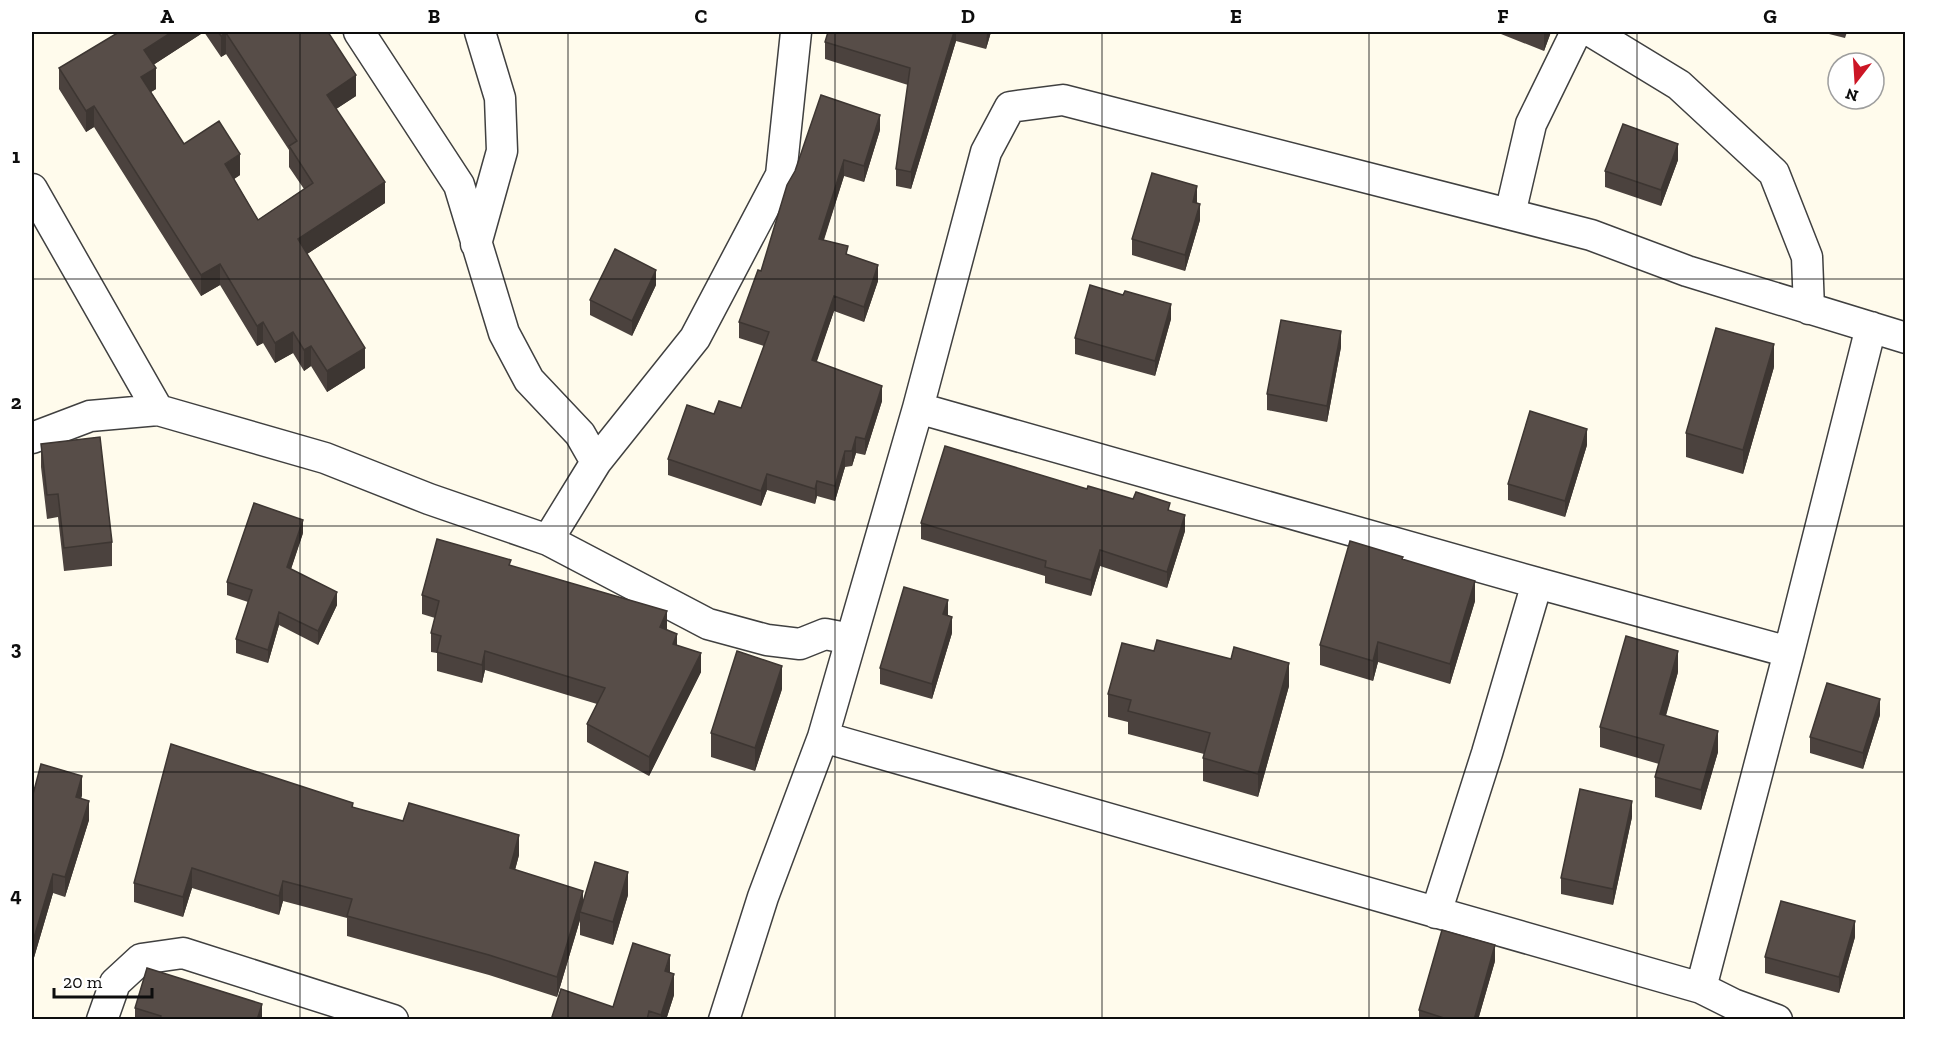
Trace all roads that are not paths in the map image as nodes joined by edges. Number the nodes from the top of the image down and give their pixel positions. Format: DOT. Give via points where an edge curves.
graph roads {
  1 [pos="359,32"];
  2 [pos="480,32"];
  3 [pos="796,32"];
  4 [pos="1576,32"];
  5 [pos="1592,32"];
  6 [pos="32,189"];
  7 [pos="1510,214"];
  8 [pos="476,245"];
  9 [pos="1809,309"];
  10 [pos="1871,327"];
  11 [pos="1905,338"];
  12 [pos="918,408"];
  13 [pos="158,410"];
  14 [pos="32,438"];
  15 [pos="596,462"];
  16 [pos="548,540"];
  17 [pos="1537,583"];
  18 [pos="851,639"];
  19 [pos="1789,652"];
  20 [pos="823,737"];
  21 [pos="1436,913"];
  22 [pos="1701,988"];
  23 [pos="1767,1018"];
  24 [pos="102,1020"];
  25 [pos="393,1020"];
  26 [pos="724,1020"];
  1 -- 8 [label="street" via="459,185"];
  2 -- 8 [label="street" via="500,98 502,151"];
  3 -- 15 [label="street" via="781,175 695,339"];
  4 -- 7 [label="street" via="1532,124"];
  5 -- 9 [label="street" via="1679,85 1774,173 1807,257"];
  6 -- 13 [label="street"];
  7 -- 9 [label="street" via="1591,235 1687,271"];
  7 -- 12 [label="street" via="1063,100 1010,107 986,152"];
  8 -- 15 [label="street" via="504,333 529,380 580,434"];
  9 -- 10 [label="street"];
  10 -- 11 [label="street"];
  10 -- 19 [label="street"];
  12 -- 17 [label="street"];
  12 -- 18 [label="street"];
  13 -- 14 [label="street" via="90,416"];
  13 -- 16 [label="street" via="325,458"];
  15 -- 16 [label="street"];
  16 -- 18 [label="street" via="708,624 766,640 800,644 825,634"];
  17 -- 19 [label="street"];
  17 -- 21 [label="street"];
  18 -- 20 [label="street"];
  19 -- 22 [label="street"];
  20 -- 21 [label="street"];
  20 -- 26 [label="street" via="763,897"];
  21 -- 22 [label="street"];
  22 -- 23 [label="street"];
  24 -- 25 [label="street" via="116,983 141,959 183,952"];
}
